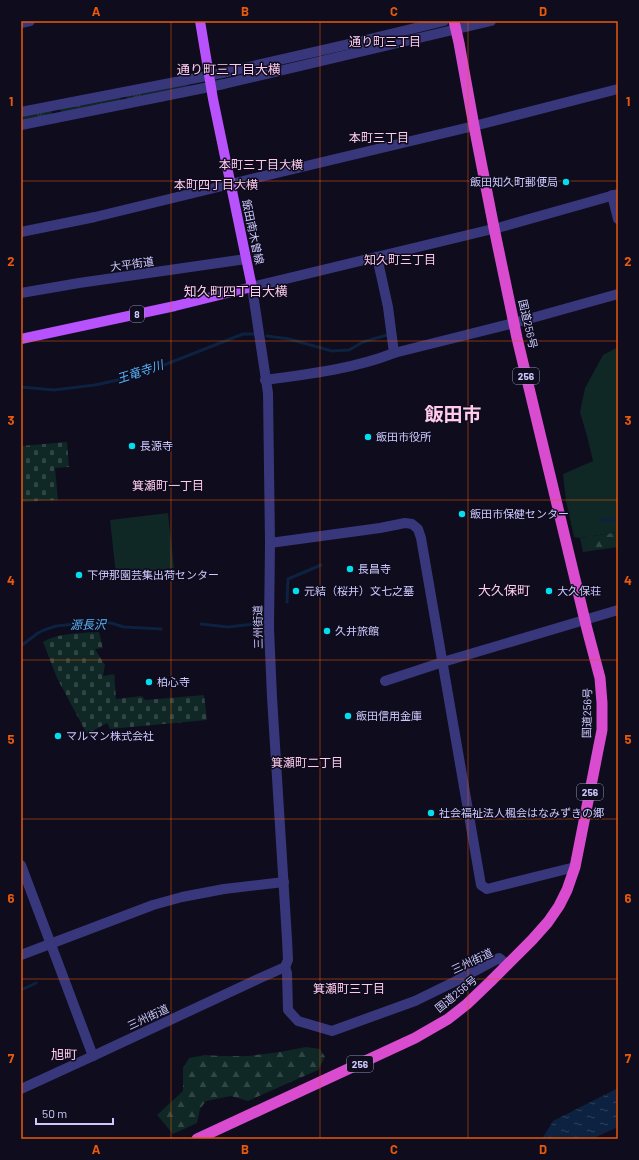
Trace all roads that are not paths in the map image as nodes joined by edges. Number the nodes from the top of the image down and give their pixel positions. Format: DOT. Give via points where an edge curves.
graph roads {
  1 [pos="30,21"];
  2 [pos="200,21"];
  3 [pos="444,21"];
  4 [pos="491,21"];
  5 [pos="21,23"];
  6 [pos="455,25"];
  7 [pos="210,75"];
  8 [pos="212,87"];
  9 [pos="618,89"];
  10 [pos="21,112"];
  11 [pos="21,126"];
  12 [pos="474,126"];
  13 [pos="230,184"];
  14 [pos="615,195"];
  15 [pos="618,219"];
  16 [pos="494,228"];
  17 [pos="21,232"];
  18 [pos="377,257"];
  19 [pos="246,259"];
  20 [pos="252,287"];
  21 [pos="21,293"];
  22 [pos="618,294"];
  23 [pos="514,323"];
  24 [pos="21,339"];
  25 [pos="394,353"];
  26 [pos="265,380"];
  27 [pos="270,543"];
  28 [pos="618,610"];
  29 [pos="585,620"];
  30 [pos="443,662"];
  31 [pos="385,681"];
  32 [pos="21,865"];
  33 [pos="574,867"];
  34 [pos="284,882"];
  35 [pos="50,944"];
  36 [pos="21,955"];
  37 [pos="508,965"];
  38 [pos="285,967"];
  39 [pos="92,1056"];
  40 [pos="21,1089"];
  41 [pos="197,1139"];
  1 -- 5 [label="street"];
  2 -- 7 [label="main road, 飯田南木曽線"];
  3 -- 7 [label="street"];
  4 -- 6 [label="street"];
  6 -- 8 [label="street"];
  6 -- 12 [label="highway, 国道256号 / 256"];
  7 -- 8 [label="main road, 飯田南木曽線"];
  7 -- 10 [label="street"];
  8 -- 11 [label="street"];
  8 -- 13 [label="main road, 飯田南木曽線"];
  9 -- 12 [label="street"];
  12 -- 13 [label="street"];
  12 -- 16 [label="highway, 国道256号 / 256"];
  13 -- 17 [label="street"];
  13 -- 19 [label="main road, 飯田南木曽線"];
  14 -- 15 [label="street"];
  14 -- 16 [label="street"];
  16 -- 18 [label="street"];
  16 -- 23 [label="highway, 国道256号 / 256"];
  18 -- 20 [label="street"];
  18 -- 25 [label="street" via="388,307"];
  19 -- 20 [label="main road, 飯田南木曽線"];
  19 -- 21 [label="street, 大平街道"];
  20 -- 24 [label="main road, 8"];
  20 -- 26 [label="street, 三州街道"];
  22 -- 23 [label="street"];
  23 -- 25 [label="street"];
  23 -- 29 [label="highway, 国道256号 / 256"];
  25 -- 26 [label="street" via="340,369"];
  26 -- 27 [label="street, 三州街道" via="268,393"];
  27 -- 30 [label="street" via="412,524 418,529 421,538"];
  27 -- 34 [label="street, 三州街道" via="270,661"];
  28 -- 29 [label="street"];
  29 -- 30 [label="street"];
  29 -- 33 [label="highway, 国道256号 / 256" via="600,678 602,730"];
  30 -- 31 [label="street"];
  30 -- 33 [label="street" via="481,885 487,889"];
  32 -- 35 [label="street"];
  33 -- 37 [label="highway, 国道256号 / 256" via="559,906 548,922"];
  34 -- 35 [label="street" via="182,897"];
  34 -- 38 [label="street, 三州街道" via="288,960"];
  35 -- 36 [label="street"];
  35 -- 39 [label="street"];
  37 -- 38 [label="street, 三州街道" via="499,958 415,1001 332,1031 298,1021 288,1010"];
  37 -- 41 [label="highway, 国道256号 / 256" via="448,1019 415,1038"];
  38 -- 39 [label="street, 三州街道"];
  39 -- 40 [label="street, 三州街道"];
}
